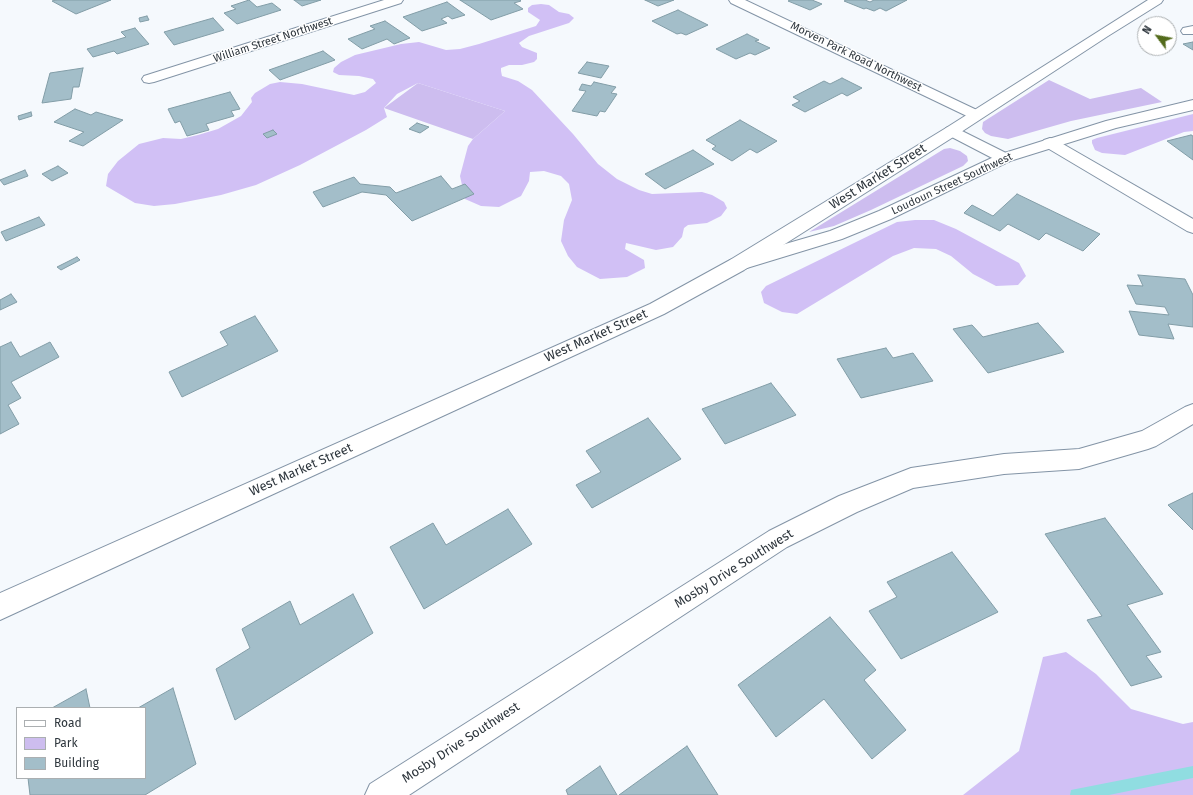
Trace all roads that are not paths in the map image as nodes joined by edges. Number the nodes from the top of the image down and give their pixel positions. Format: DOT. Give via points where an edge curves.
graph roads {
  1 [pos="397,0"];
  2 [pos="735,0"];
  3 [pos="1157,0"];
  4 [pos="149,79"];
  5 [pos="1193,105"];
  6 [pos="976,115"];
  7 [pos="952,130"];
  8 [pos="1050,143"];
  9 [pos="1004,158"];
  10 [pos="1193,227"];
  11 [pos="737,265"];
  12 [pos="1193,413"];
  13 [pos="0,607"];
  14 [pos="381,795"];
  1 -- 4 [label="main road, William Street Northwest"];
  2 -- 6 [label="main road, Morven Park Road Northwest"];
  3 -- 6 [label="main road, West Market Street"];
  5 -- 8 [label="main road, Loudoun Street Southwest" via="1111,124"];
  6 -- 7 [label="main road, West Market Street"];
  7 -- 9 [label="main road"];
  7 -- 11 [label="main road, West Market Street"];
  8 -- 9 [label="main road, Loudoun Street Southwest"];
  8 -- 10 [label="main road"];
  9 -- 11 [label="main road, Loudoun Street Southwest" via="885,215 836,234"];
  11 -- 13 [label="main road, West Market Street" via="657,309"];
  12 -- 14 [label="main road, Mosby Drive Southwest" via="1148,439 1079,459 1004,464 911,478 848,504 778,539"];
}
